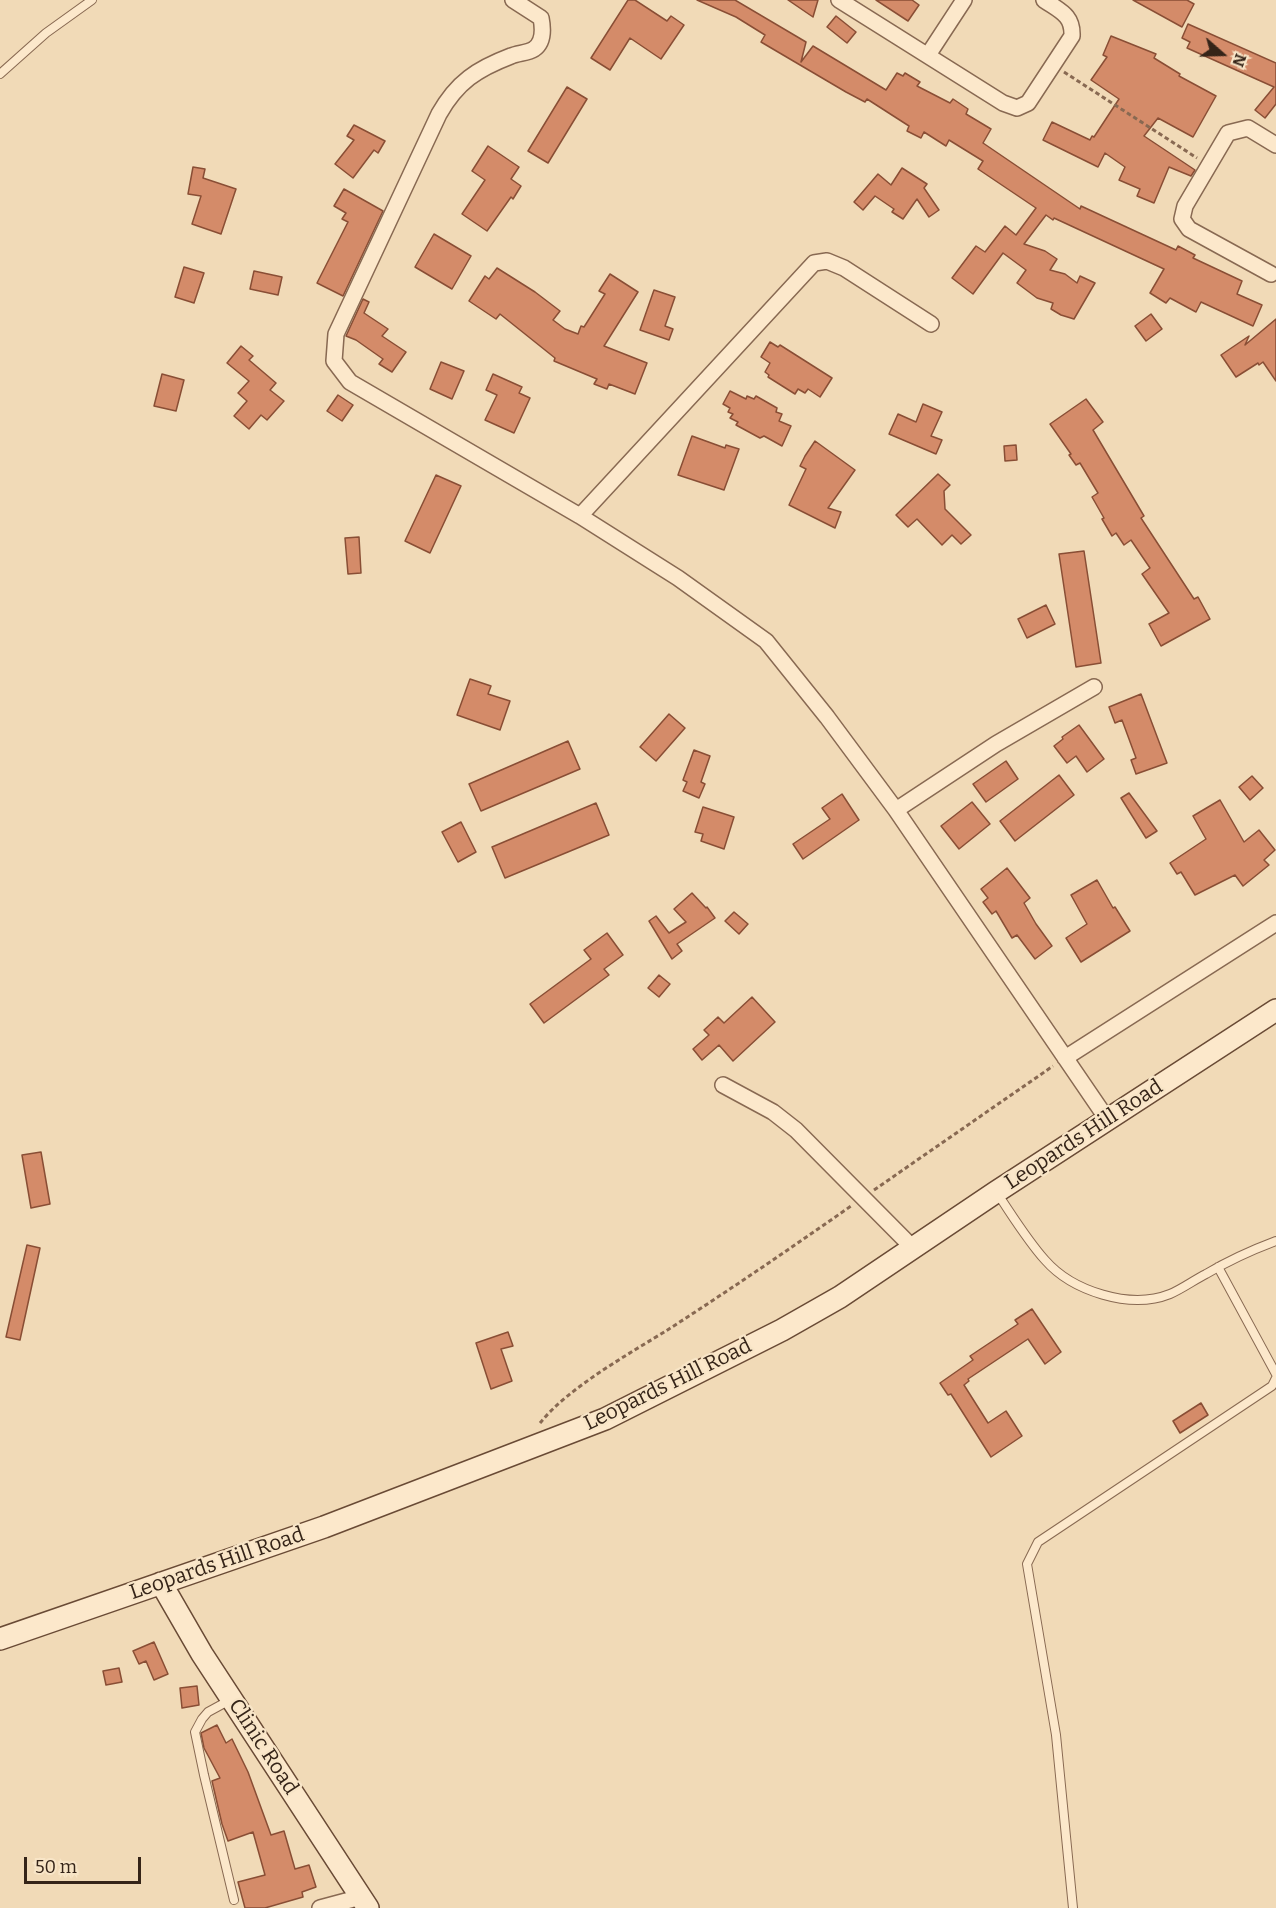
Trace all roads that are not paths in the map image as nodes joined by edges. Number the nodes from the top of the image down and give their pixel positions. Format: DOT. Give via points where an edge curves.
graph roads {
  1 [pos="92,0"];
  2 [pos="513,0"];
  3 [pos="839,0"];
  4 [pos="964,0"];
  5 [pos="1044,0"];
  6 [pos="928,55"];
  7 [pos="0,74"];
  8 [pos="1276,146"];
  9 [pos="1274,274"];
  10 [pos="931,324"];
  11 [pos="580,516"];
  12 [pos="1094,687"];
  13 [pos="896,810"];
  14 [pos="1276,923"];
  15 [pos="1276,1010"];
  16 [pos="1065,1058"];
  17 [pos="723,1085"];
  18 [pos="1107,1119"];
  19 [pos="996,1192"];
  20 [pos="1276,1241"];
  21 [pos="914,1249"];
  22 [pos="1218,1267"];
  23 [pos="1276,1376"];
  24 [pos="161,1583"];
  25 [pos="0,1640"];
  26 [pos="232,1699"];
  27 [pos="234,1900"];
  28 [pos="365,1903"];
  29 [pos="320,1908"];
  30 [pos="1073,1908"];
  1 -- 7 [label="lane" via="46,33"];
  2 -- 11 [label="street" via="541,18 540,41 534,49 476,72 450,95 336,334 334,361 350,382"];
  3 -- 6 [label="street"];
  4 -- 6 [label="street"];
  5 -- 6 [label="street" via="1068,17 1072,36 1028,103 1017,108 1003,103"];
  8 -- 9 [label="street" via="1248,128 1228,133 1185,206 1182,219 1190,229"];
  10 -- 11 [label="street" via="844,268 827,261 814,262"];
  11 -- 13 [label="street" via="678,578 766,641"];
  12 -- 13 [label="street" via="996,744"];
  13 -- 16 [label="street"];
  14 -- 16 [label="street"];
  15 -- 18 [label="main road, Leopards Hill Road"];
  16 -- 18 [label="street"];
  17 -- 21 [label="street" via="773,1112 796,1130"];
  18 -- 19 [label="main road, Leopards Hill Road"];
  19 -- 21 [label="main road, Leopards Hill Road"];
  19 -- 22 [label="lane" via="1044,1260 1058,1273 1103,1296 1124,1299 1169,1294"];
  20 -- 22 [label="lane"];
  21 -- 24 [label="main road, Leopards Hill Road" via="812,1314 605,1419 324,1527"];
  22 -- 23 [label="lane"];
  23 -- 30 [label="lane" via="1272,1386 1038,1542 1027,1564 1056,1735"];
  24 -- 25 [label="main road, Leopards Hill Road"];
  24 -- 26 [label="main road, Clinic Road"];
  26 -- 27 [label="lane" via="208,1712 195,1732"];
  26 -- 28 [label="main road, Clinic Road"];
  28 -- 29 [label="street"];
}
